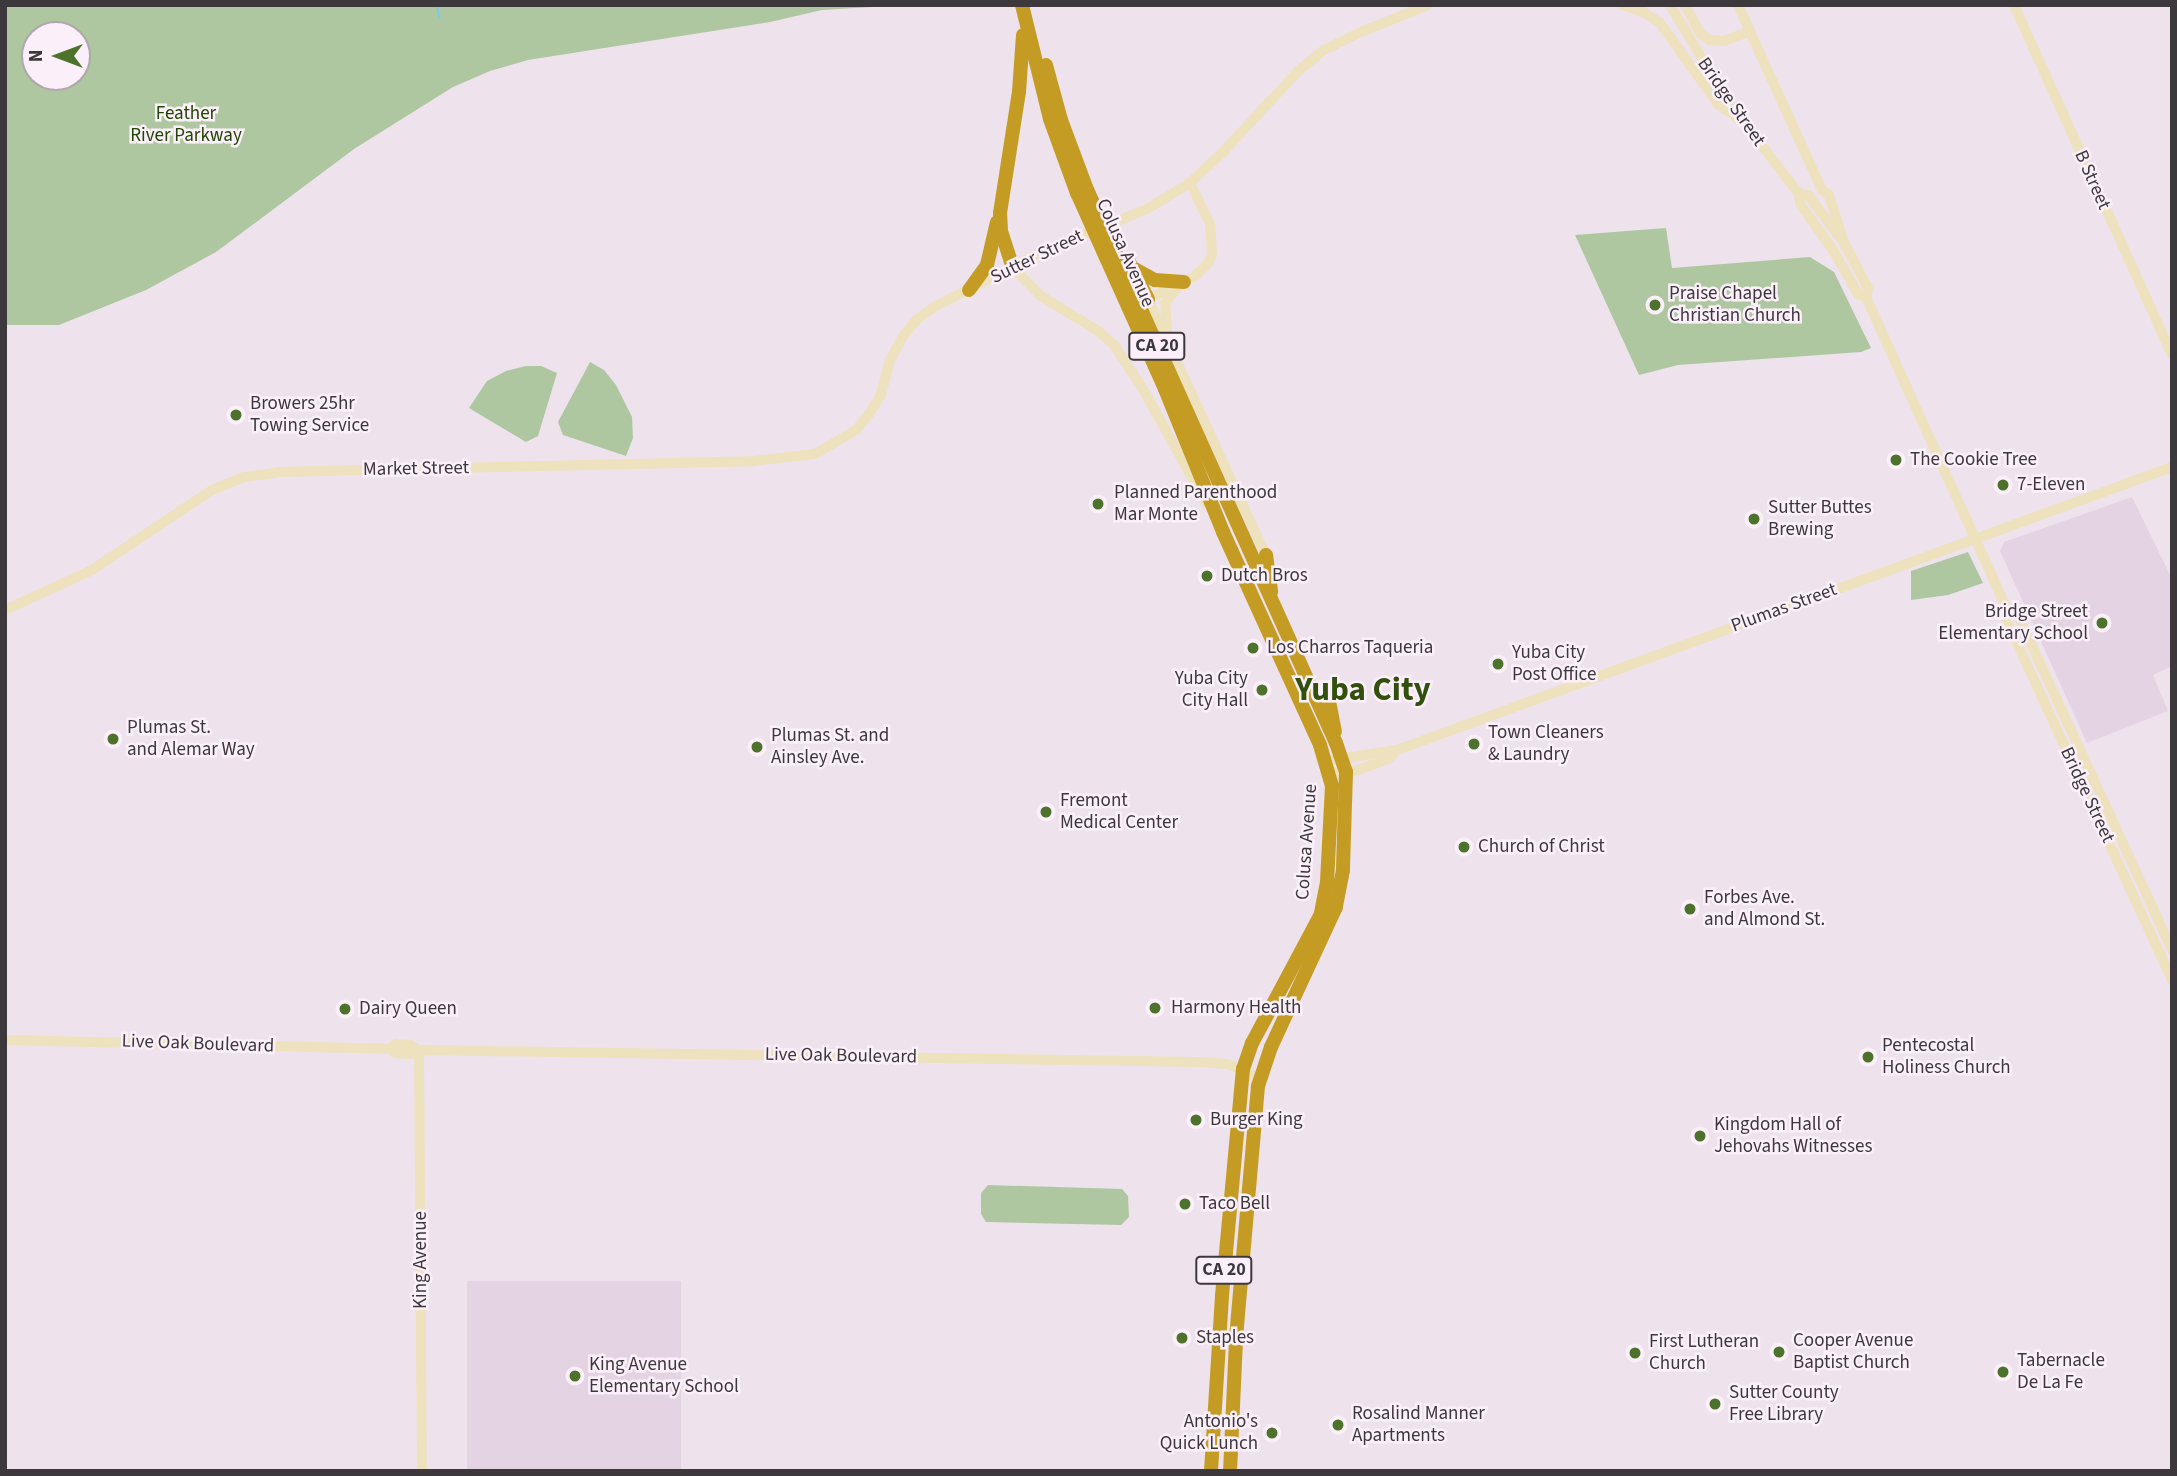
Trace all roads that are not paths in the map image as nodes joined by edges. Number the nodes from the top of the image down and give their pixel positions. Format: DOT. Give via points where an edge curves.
graph roads {
  1 [pos="1021,5"];
  2 [pos="1031,5"];
  3 [pos="1428,5"];
  4 [pos="1622,5"];
  5 [pos="1670,5"];
  6 [pos="1685,5"];
  7 [pos="1738,5"];
  8 [pos="2014,5"];
  9 [pos="1750,31"];
  10 [pos="1745,124"];
  11 [pos="1190,183"];
  12 [pos="1799,194"];
  13 [pos="1094,208"];
  14 [pos="1000,214"];
  15 [pos="1844,243"];
  16 [pos="1111,246"];
  17 [pos="1013,268"];
  18 [pos="1132,268"];
  19 [pos="1184,282"];
  20 [pos="969,290"];
  21 [pos="1866,297"];
  22 [pos="1148,299"];
  23 [pos="1169,344"];
  24 [pos="2172,355"];
  25 [pos="856,430"];
  26 [pos="2172,467"];
  27 [pos="1223,532"];
  28 [pos="1976,540"];
  29 [pos="1266,555"];
  30 [pos="1270,597"];
  31 [pos="5,610"];
  32 [pos="2007,610"];
  33 [pos="1328,696"];
  34 [pos="1336,743"];
  35 [pos="1344,766"];
  36 [pos="1328,767"];
  37 [pos="2172,950"];
  38 [pos="1288,976"];
  39 [pos="2172,980"];
  40 [pos="1296,994"];
  41 [pos="5,1040"];
  42 [pos="419,1050"];
  43 [pos="1243,1069"];
  44 [pos="1260,1078"];
  45 [pos="422,1471"];
  46 [pos="1211,1471"];
  47 [pos="1230,1471"];
  1 -- 13 [label="highway, Colusa Avenue" via="1047,107"];
  1 -- 14 [label="highway" via="1021,76"];
  2 -- 13 [label="highway, Colusa Avenue" via="1055,101"];
  3 -- 11 [label="main road, Sutter Street" via="1324,51 1298,71"];
  4 -- 10 [label="main road" via="1660,23 1717,104"];
  5 -- 10 [label="main road, Bridge Street"];
  6 -- 9 [label="main road" via="1709,40 1727,41"];
  7 -- 9 [label="main road, Bridge Street"];
  8 -- 24 [label="main road, B Street"];
  9 -- 15 [label="main road, Bridge Street" via="1822,190 1829,195"];
  10 -- 12 [label="main road, Bridge Street"];
  11 -- 17 [label="main road, Sutter Street" via="1147,209 1079,235"];
  11 -- 19 [label="main road" via="1210,224 1213,243 1208,263"];
  12 -- 15 [label="main road, Bridge Street" via="1808,195"];
  12 -- 21 [label="main road, Bridge Street" via="1800,204 1858,294"];
  13 -- 16 [label="highway"];
  14 -- 17 [label="highway"];
  14 -- 20 [label="highway" via="987,265"];
  15 -- 21 [label="main road, Bridge Street" via="1868,288"];
  16 -- 18 [label="highway"];
  16 -- 27 [label="highway, Colusa Avenue / CA 20"];
  16 -- 30 [label="highway, Colusa Avenue / CA 20"];
  17 -- 20 [label="main road, Sutter Street"];
  17 -- 27 [label="main road" via="1041,296 1114,345"];
  18 -- 19 [label="highway" via="1155,280"];
  18 -- 22 [label="highway"];
  19 -- 22 [label="main road"];
  19 -- 23 [label="main road" via="1165,303"];
  20 -- 25 [label="main road, Sutter Street" via="916,320 890,360 881,395"];
  21 -- 28 [label="main road, Bridge Street"];
  22 -- 23 [label="main road, Colusa Avenue"];
  23 -- 29 [label="main road, Colusa Avenue"];
  25 -- 31 [label="main road, Market Street" via="815,454 781,459 273,472 245,477 212,490 92,570"];
  26 -- 28 [label="main road, Plumas Street"];
  27 -- 36 [label="highway, Colusa Avenue / CA 20"];
  28 -- 32 [label="main road, Bridge Street"];
  28 -- 35 [label="main road, Plumas Street"];
  29 -- 30 [label="highway"];
  30 -- 34 [label="highway, Colusa Avenue / CA 20"];
  32 -- 37 [label="main road, Bridge Street" via="2018,615"];
  32 -- 39 [label="main road, Bridge Street" via="2007,619"];
  33 -- 34 [label="highway"];
  34 -- 35 [label="highway, Colusa Avenue / CA 20"];
  35 -- 36 [label="main road, Plumas Street"];
  35 -- 40 [label="highway, Colusa Avenue / CA 20" via="1347,814 1341,886 1332,918"];
  36 -- 38 [label="highway, Colusa Avenue / CA 20" via="1332,805 1324,904"];
  38 -- 40 [label="highway"];
  38 -- 43 [label="highway, Colusa Avenue / CA 20"];
  40 -- 44 [label="highway, Colusa Avenue / CA 20"];
  41 -- 42 [label="main road, Live Oak Boulevard" via="390,1049 396,1044"];
  42 -- 43 [label="main road, Live Oak Boulevard" via="1200,1062"];
  42 -- 45 [label="main road, King Avenue"];
  43 -- 44 [label="main road, Live Oak Boulevard"];
  43 -- 46 [label="highway, Colusa Avenue / CA 20"];
  44 -- 47 [label="highway, Colusa Avenue / CA 20" via="1236,1340"];
}
